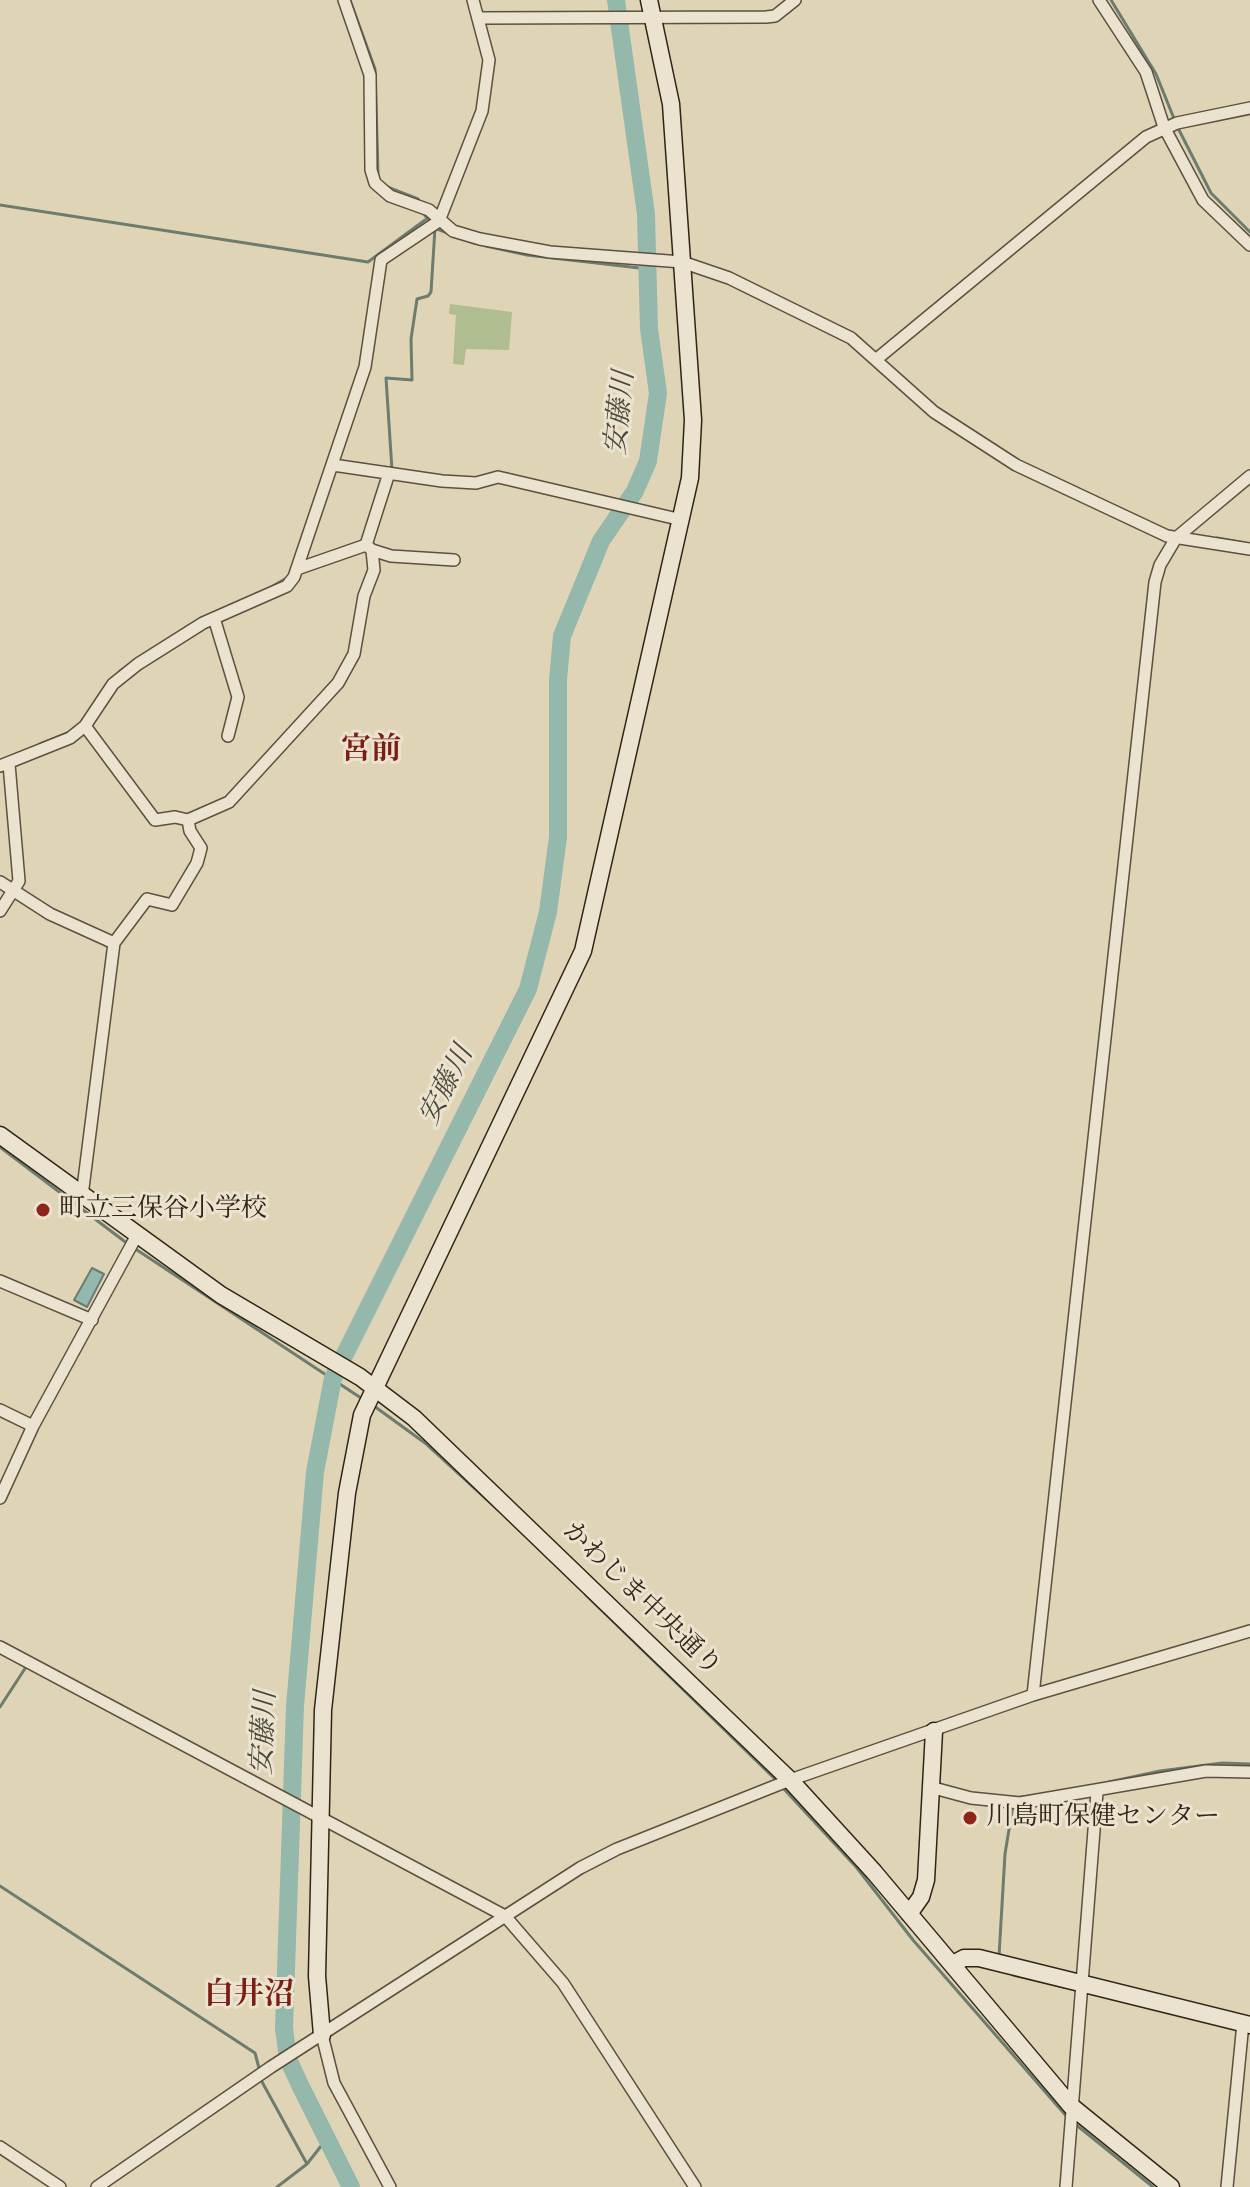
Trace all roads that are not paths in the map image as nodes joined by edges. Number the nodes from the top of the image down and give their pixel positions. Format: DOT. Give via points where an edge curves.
graph roads {
  1 [pos="344,0"];
  2 [pos="473,0"];
  3 [pos="649,0"];
  4 [pos="795,0"];
  5 [pos="1099,0"];
  6 [pos="478,18"];
  7 [pos="646,18"];
  8 [pos="1250,108"];
  9 [pos="1164,127"];
  10 [pos="439,221"];
  11 [pos="1250,245"];
  12 [pos="674,261"];
  13 [pos="878,358"];
  14 [pos="333,465"];
  15 [pos="389,473"];
  16 [pos="1249,479"];
  17 [pos="682,520"];
  18 [pos="1176,538"];
  19 [pos="369,548"];
  20 [pos="1250,549"];
  21 [pos="454,560"];
  22 [pos="297,569"];
  23 [pos="214,618"];
  24 [pos="85,726"];
  25 [pos="228,736"];
  26 [pos="4,765"];
  27 [pos="188,820"];
  28 [pos="0,882"];
  29 [pos="14,891"];
  30 [pos="0,911"];
  31 [pos="114,943"];
  32 [pos="0,1135"];
  33 [pos="79,1194"];
  34 [pos="137,1235"];
  35 [pos="0,1281"];
  36 [pos="92,1320"];
  37 [pos="373,1386"];
  38 [pos="0,1410"];
  39 [pos="33,1426"];
  40 [pos="0,1498"];
  41 [pos="1250,1631"];
  42 [pos="0,1647"];
  43 [pos="1033,1695"];
  44 [pos="934,1731"];
  45 [pos="1250,1772"];
  46 [pos="790,1780"];
  47 [pos="930,1787"];
  48 [pos="1097,1792"];
  49 [pos="319,1819"];
  50 [pos="909,1914"];
  51 [pos="505,1916"];
  52 [pos="953,1964"];
  53 [pos="1081,1986"];
  54 [pos="1246,2024"];
  55 [pos="322,2035"];
  56 [pos="1072,2116"];
  57 [pos="0,2147"];
  58 [pos="60,2187"];
  59 [pos="97,2187"];
  60 [pos="390,2187"];
  61 [pos="695,2187"];
  62 [pos="1066,2187"];
  63 [pos="1171,2187"];
  64 [pos="1227,2187"];
  1 -- 10 [label="street" via="370,75 375,183 390,196 429,210"];
  2 -- 6 [label="street"];
  3 -- 7 [label="street"];
  4 -- 7 [label="street" via="775,16"];
  5 -- 9 [label="street" via="1146,72"];
  6 -- 7 [label="street"];
  6 -- 10 [label="street" via="489,60 482,111"];
  7 -- 12 [label="street" via="671,104"];
  8 -- 9 [label="street"];
  9 -- 11 [label="street" via="1203,200"];
  9 -- 13 [label="street"];
  10 -- 12 [label="street" via="453,231 511,246"];
  10 -- 14 [label="street" via="381,260 365,367"];
  12 -- 13 [label="street" via="729,278 826,324"];
  12 -- 17 [label="street" via="693,448"];
  13 -- 18 [label="street" via="934,412 1007,460"];
  14 -- 15 [label="street"];
  14 -- 22 [label="street"];
  15 -- 17 [label="street" via="476,483 498,477"];
  15 -- 19 [label="street"];
  16 -- 18 [label="street"];
  17 -- 37 [label="street" via="583,951"];
  18 -- 20 [label="street"];
  18 -- 43 [label="street" via="1155,582"];
  19 -- 21 [label="street" via="391,556"];
  19 -- 22 [label="street"];
  19 -- 27 [label="street" via="374,570 364,596 358,642 338,683 229,802"];
  22 -- 23 [label="street" via="287,586"];
  23 -- 24 [label="street" via="157,650 113,684"];
  23 -- 25 [label="street" via="238,697"];
  24 -- 26 [label="street" via="70,738"];
  24 -- 27 [label="street" via="155,820"];
  26 -- 29 [label="street" via="19,881"];
  27 -- 31 [label="street" via="201,848 191,874 172,905 147,899"];
  28 -- 29 [label="street"];
  29 -- 30 [label="street"];
  29 -- 31 [label="street"];
  31 -- 33 [label="street"];
  32 -- 33 [label="street, かわじま中央通り"];
  33 -- 34 [label="street, かわじま中央通り"];
  34 -- 36 [label="street"];
  34 -- 37 [label="street, かわじま中央通り" via="221,1295"];
  35 -- 36 [label="street"];
  36 -- 39 [label="street"];
  37 -- 46 [label="street, かわじま中央通り" via="504,1502"];
  37 -- 49 [label="street" via="352,1458 336,1580"];
  38 -- 39 [label="street"];
  39 -- 40 [label="street"];
  41 -- 43 [label="street"];
  42 -- 49 [label="street"];
  43 -- 44 [label="street"];
  44 -- 46 [label="street"];
  44 -- 47 [label="street"];
  45 -- 48 [label="street" via="1206,1771"];
  46 -- 50 [label="street, かわじま中央通り"];
  46 -- 51 [label="street" via="617,1849"];
  47 -- 48 [label="street" via="1001,1803"];
  47 -- 50 [label="street" via="926,1880"];
  48 -- 53 [label="street"];
  49 -- 51 [label="street"];
  49 -- 55 [label="street" via="317,1976"];
  50 -- 52 [label="street, かわじま中央通り"];
  51 -- 55 [label="street"];
  51 -- 61 [label="street" via="563,1983"];
  52 -- 53 [label="street" via="979,1958"];
  52 -- 56 [label="street, かわじま中央通り"];
  53 -- 54 [label="street"];
  53 -- 56 [label="street"];
  54 -- 64 [label="street"];
  55 -- 59 [label="street"];
  55 -- 60 [label="street" via="334,2083"];
  56 -- 62 [label="street"];
  56 -- 63 [label="street, かわじま中央通り"];
  57 -- 58 [label="street"];
}
